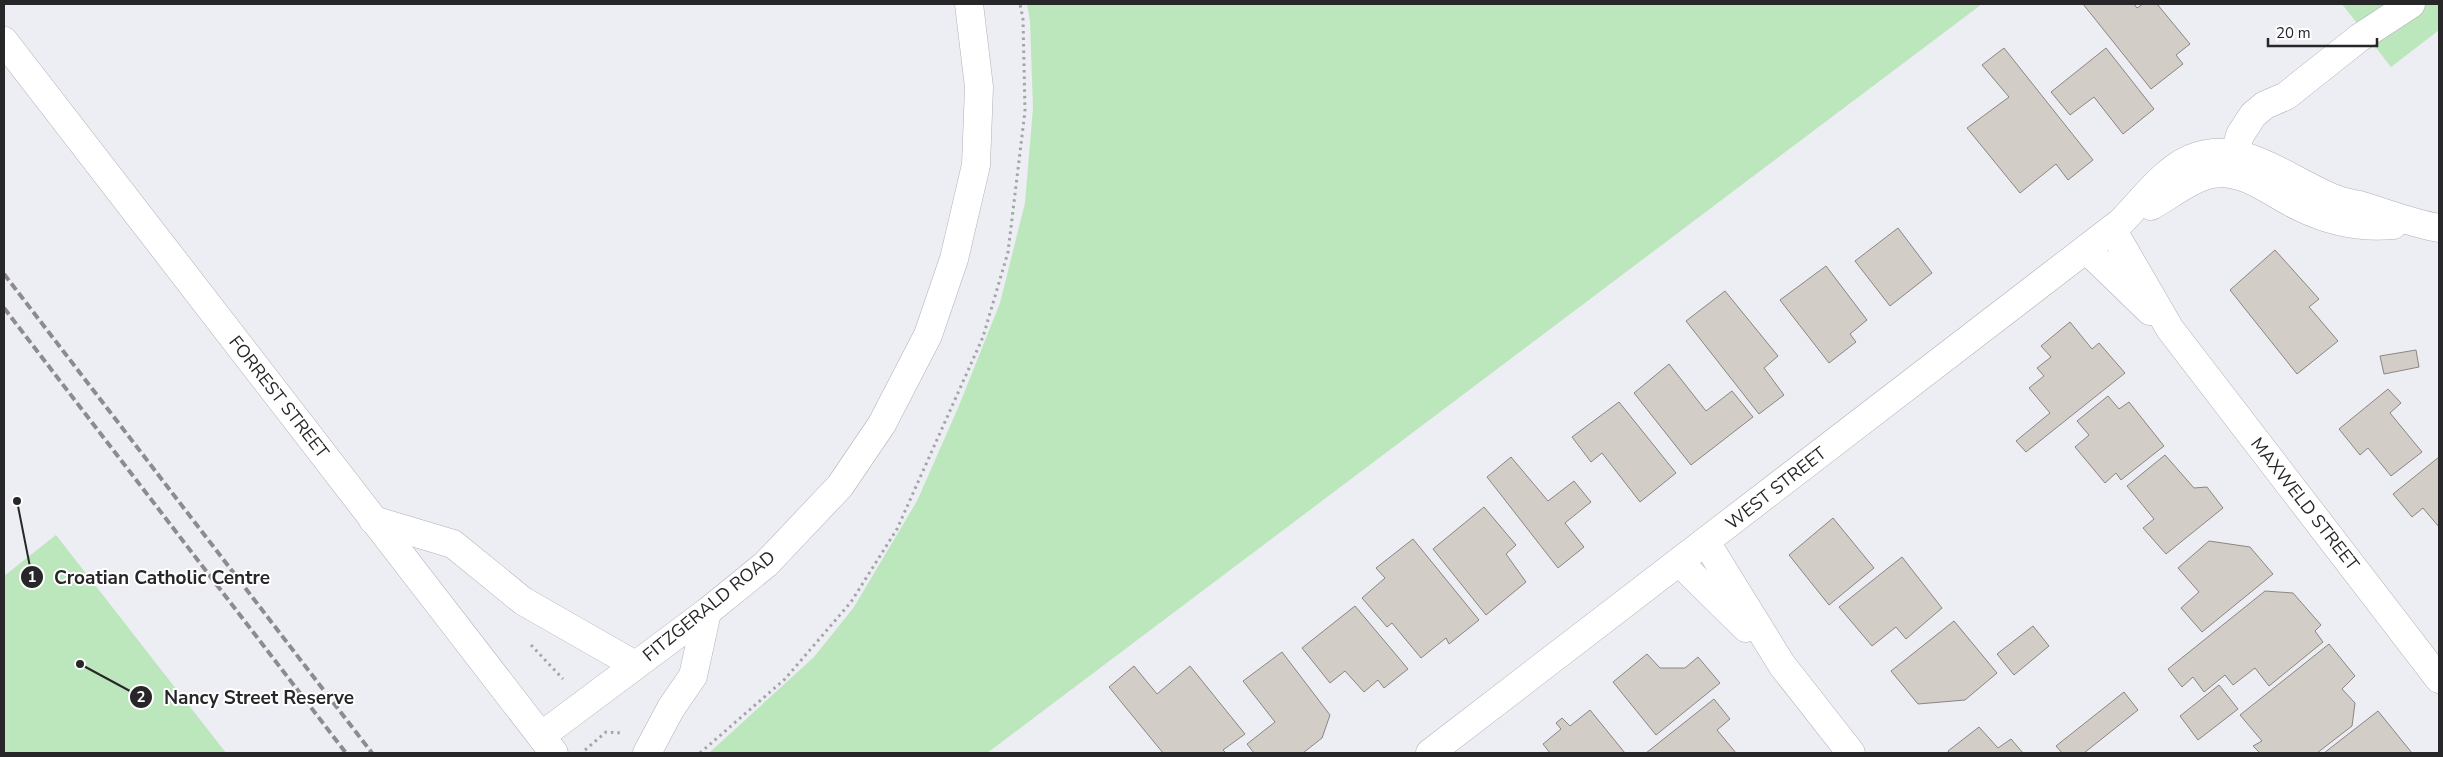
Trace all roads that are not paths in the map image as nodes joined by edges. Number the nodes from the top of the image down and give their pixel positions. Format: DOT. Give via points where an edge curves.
graph roads {
  1 [pos="969,4"];
  2 [pos="2411,4"];
  3 [pos="4,41"];
  4 [pos="2232,163"];
  5 [pos="2116,226"];
  6 [pos="2439,228"];
  7 [pos="2086,249"];
  8 [pos="2170,329"];
  9 [pos="373,520"];
  10 [pos="1706,542"];
  11 [pos="1679,562"];
  12 [pos="707,612"];
  13 [pos="635,665"];
  14 [pos="1782,665"];
  15 [pos="2439,679"];
  16 [pos="548,744"];
  17 [pos="647,753"];
  18 [pos="1430,753"];
  19 [pos="1850,753"];
  1 -- 12 [label="street, FITZGERALD ROAD" via="979,87 976,165 954,259 928,335 882,424 840,486 766,564"];
  2 -- 4 [label="street" via="2359,38 2286,96 2253,115 2240,135"];
  3 -- 9 [label="street, FORREST STREET"];
  4 -- 5 [label="street, WEST STREET"];
  4 -- 6 [label="street" via="2247,178 2324,217 2374,227 2413,224"];
  5 -- 7 [label="street, WEST STREET"];
  5 -- 8 [label="street, MAXWELD STREET"];
  7 -- 8 [label="street, MAXWELD STREET"];
  7 -- 10 [label="street, WEST STREET"];
  8 -- 15 [label="street, MAXWELD STREET"];
  9 -- 13 [label="street" via="454,544 523,601"];
  9 -- 16 [label="street, FORREST STREET"];
  10 -- 11 [label="street, WEST STREET"];
  10 -- 14 [label="street"];
  11 -- 14 [label="street"];
  11 -- 18 [label="street, WEST STREET"];
  12 -- 13 [label="street, FITZGERALD ROAD"];
  12 -- 17 [label="street" via="693,676"];
  13 -- 16 [label="street, FITZGERALD ROAD" via="584,703"];
  14 -- 19 [label="street"];
}
